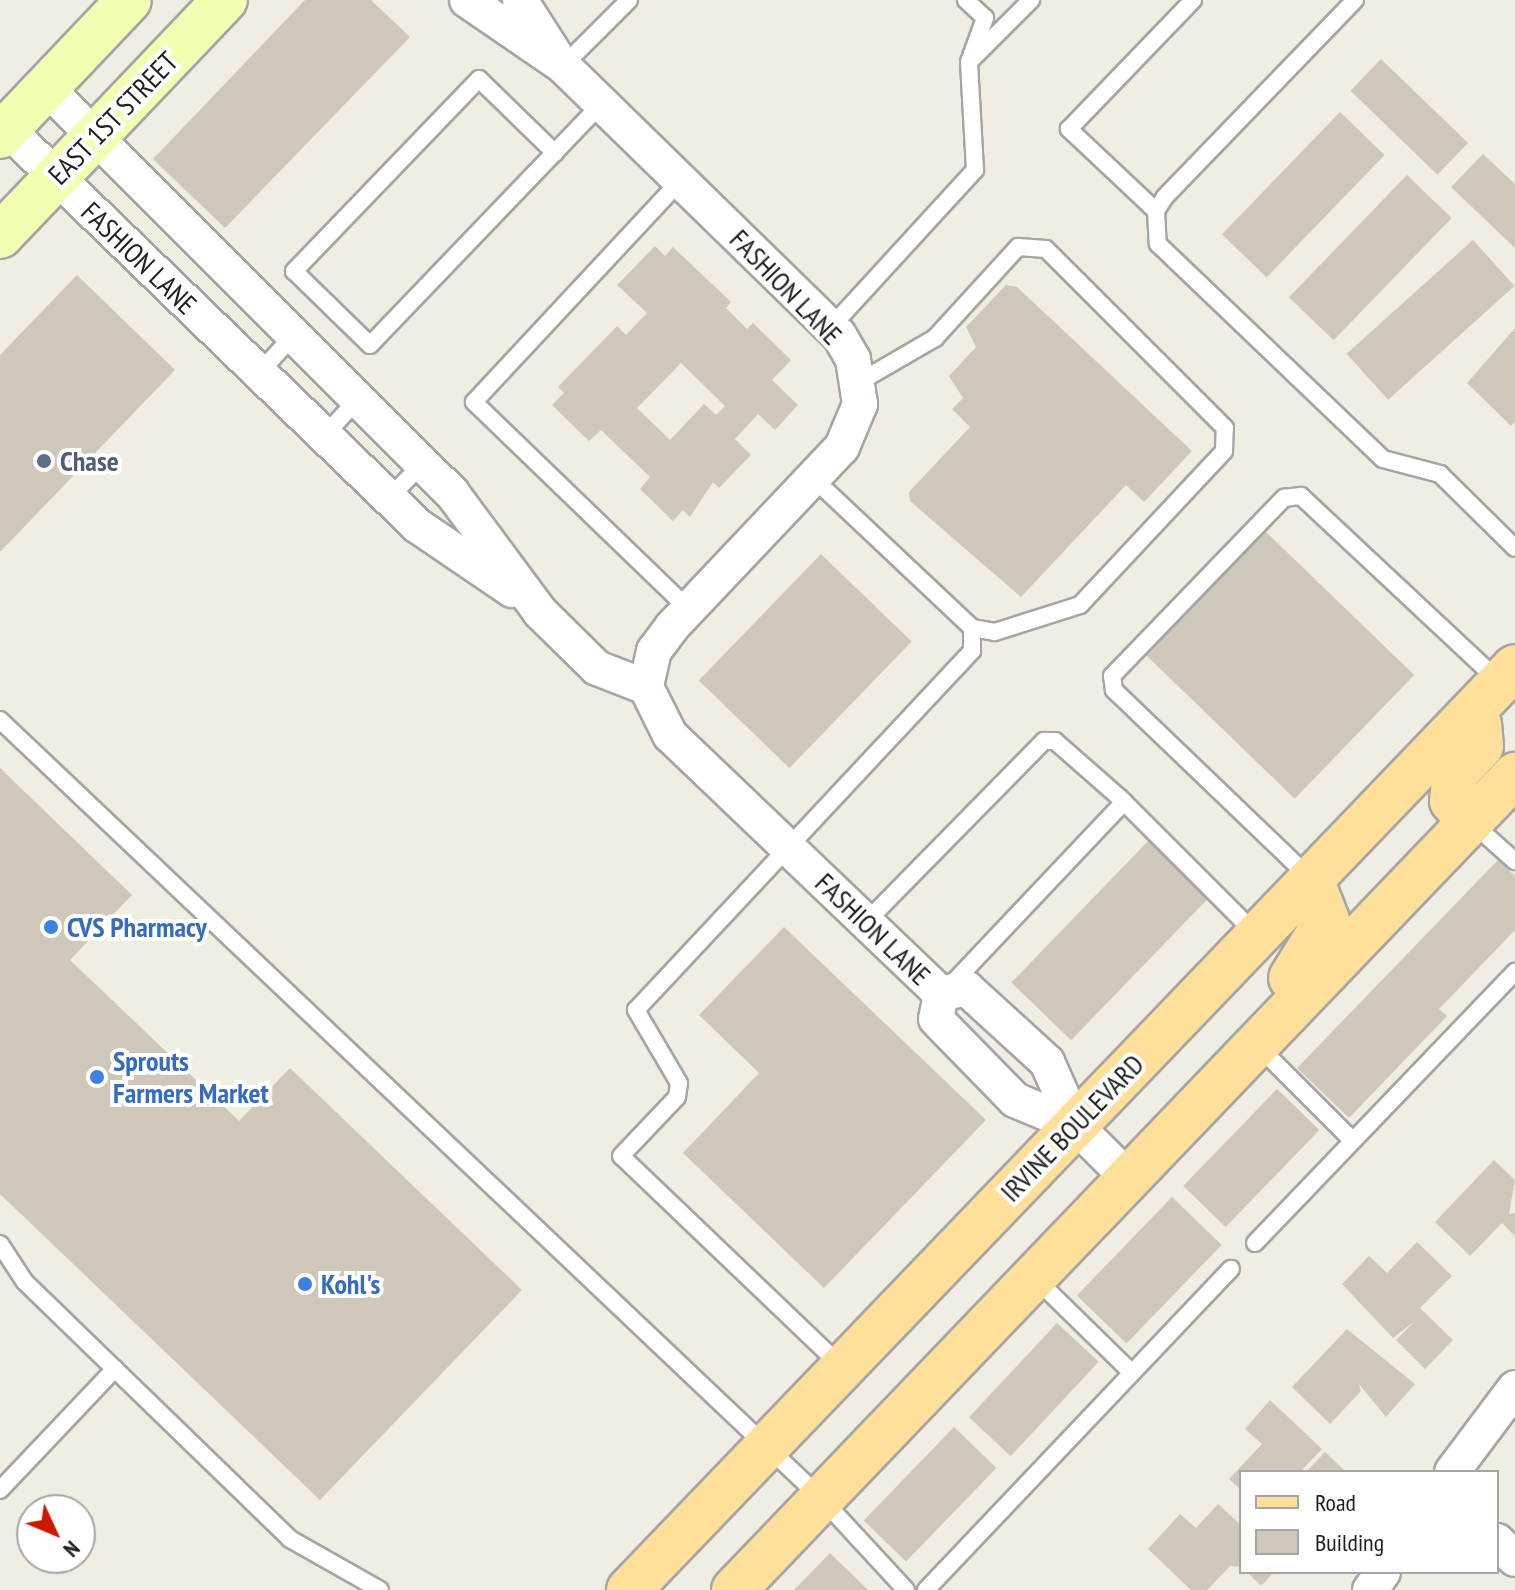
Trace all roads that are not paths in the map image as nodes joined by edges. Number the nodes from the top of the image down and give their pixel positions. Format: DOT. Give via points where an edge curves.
graph roads {
  1 [pos="129,0"];
  2 [pos="225,0"];
  3 [pos="467,0"];
  4 [pos="520,0"];
  5 [pos="629,0"];
  6 [pos="966,0"];
  7 [pos="1031,0"];
  8 [pos="1193,0"];
  9 [pos="1355,0"];
  10 [pos="969,62"];
  11 [pos="563,66"];
  12 [pos="46,88"];
  13 [pos="602,103"];
  14 [pos="3,133"];
  15 [pos="94,137"];
  16 [pos="555,153"];
  17 [pos="56,178"];
  18 [pos="680,181"];
  19 [pos="1156,211"];
  20 [pos="0,236"];
  21 [pos="831,327"];
  22 [pos="293,336"];
  23 [pos="259,373"];
  24 [pos="859,382"];
  25 [pos="358,399"];
  26 [pos="324,436"];
  27 [pos="423,463"];
  28 [pos="813,478"];
  29 [pos="389,498"];
  30 [pos="1515,548"];
  31 [pos="529,601"];
  32 [pos="688,609"];
  33 [pos="972,628"];
  34 [pos="1497,685"];
  35 [pos="646,687"];
  36 [pos="0,720"];
  37 [pos="1515,775"];
  38 [pos="1124,802"];
  39 [pos="1469,821"];
  40 [pos="788,849"];
  41 [pos="1515,861"];
  42 [pos="1311,879"];
  43 [pos="866,922"];
  44 [pos="1257,935"];
  45 [pos="1515,972"];
  46 [pos="941,994"];
  47 [pos="1257,1044"];
  48 [pos="1075,1125"];
  49 [pos="1352,1140"];
  50 [pos="1128,1178"];
  51 [pos="1255,1243"];
  52 [pos="0,1244"];
  53 [pos="1231,1269"];
  54 [pos="1033,1277"];
  55 [pos="842,1367"];
  56 [pos="115,1369"];
  57 [pos="1132,1373"];
  58 [pos="1515,1388"];
  59 [pos="765,1448"];
  60 [pos="1454,1470"];
  61 [pos="0,1490"];
  62 [pos="821,1498"];
  63 [pos="1499,1543"];
  64 [pos="1515,1559"];
  65 [pos="380,1590"];
  66 [pos="629,1590"];
  67 [pos="734,1590"];
  68 [pos="906,1590"];
  69 [pos="926,1590"];
  1 -- 12 [label="main road"];
  2 -- 15 [label="main road, EAST 1ST STREET"];
  3 -- 11 [label="street, FASHION LANE"];
  4 -- 11 [label="street, FASHION LANE"];
  5 -- 11 [label="lane"];
  6 -- 10 [label="lane" via="985,18"];
  7 -- 10 [label="lane"];
  8 -- 19 [label="lane" via="1069,129"];
  9 -- 19 [label="lane"];
  10 -- 21 [label="lane" via="975,170"];
  11 -- 13 [label="street, FASHION LANE"];
  12 -- 14 [label="main road"];
  12 -- 15 [label="street, FASHION LANE"];
  13 -- 16 [label="lane"];
  13 -- 18 [label="street, FASHION LANE"];
  14 -- 17 [label="street, FASHION LANE"];
  15 -- 17 [label="main road, EAST 1ST STREET"];
  15 -- 22 [label="street, FASHION LANE"];
  16 -- 16 [label="lane" via="370,345 294,271 479,79"];
  17 -- 20 [label="main road, EAST 1ST STREET"];
  17 -- 23 [label="street, FASHION LANE"];
  18 -- 21 [label="street, FASHION LANE"];
  18 -- 32 [label="lane" via="474,402"];
  19 -- 30 [label="lane" via="1158,244 1383,459 1440,474"];
  21 -- 24 [label="street, FASHION LANE"];
  22 -- 23 [label="lane"];
  22 -- 25 [label="street, FASHION LANE"];
  23 -- 26 [label="street, FASHION LANE"];
  24 -- 28 [label="street" via="852,427"];
  24 -- 33 [label="lane" via="935,338 1018,247 1046,249 1225,428 1224,451 1080,605 995,632"];
  25 -- 26 [label="lane"];
  25 -- 27 [label="street, FASHION LANE"];
  26 -- 29 [label="street, FASHION LANE"];
  27 -- 29 [label="lane"];
  27 -- 31 [label="street, FASHION LANE"];
  28 -- 32 [label="street"];
  28 -- 33 [label="lane"];
  29 -- 31 [label="street, FASHION LANE"];
  31 -- 35 [label="street, FASHION LANE" via="597,668"];
  32 -- 35 [label="street" via="654,651"];
  33 -- 40 [label="lane" via="972,651"];
  34 -- 39 [label="main road" via="1481,746 1455,774 1452,801"];
  34 -- 42 [label="main road, IRVINE BOULEVARD"];
  34 -- 42 [label="lane" via="1301,496 1284,498 1112,676 1114,690"];
  35 -- 40 [label="street, FASHION LANE" via="670,735"];
  36 -- 59 [label="lane"];
  37 -- 39 [label="main road"];
  38 -- 43 [label="lane" via="1055,741 1044,741"];
  38 -- 44 [label="lane"];
  38 -- 46 [label="lane"];
  39 -- 41 [label="lane"];
  39 -- 47 [label="main road"];
  40 -- 43 [label="street, FASHION LANE"];
  40 -- 55 [label="lane" via="636,1010 679,1083 677,1097 621,1156"];
  42 -- 44 [label="main road, IRVINE BOULEVARD"];
  42 -- 47 [label="main road" via="1327,920"];
  43 -- 46 [label="street, FASHION LANE"];
  44 -- 48 [label="main road, IRVINE BOULEVARD"];
  45 -- 49 [label="lane"];
  46 -- 48 [label="street, FASHION LANE" via="936,1019 1015,1100"];
  46 -- 48 [label="street, FASHION LANE" via="966,988 1047,1062"];
  47 -- 49 [label="lane"];
  47 -- 50 [label="main road"];
  48 -- 50 [label="street, FASHION LANE"];
  48 -- 55 [label="main road, IRVINE BOULEVARD"];
  49 -- 51 [label="lane"];
  50 -- 54 [label="main road"];
  52 -- 56 [label="lane" via="25,1282"];
  53 -- 57 [label="lane"];
  54 -- 57 [label="lane"];
  54 -- 62 [label="main road"];
  55 -- 59 [label="main road, IRVINE BOULEVARD"];
  56 -- 61 [label="lane"];
  56 -- 65 [label="lane" via="290,1539"];
  57 -- 69 [label="lane"];
  58 -- 60 [label="street"];
  59 -- 62 [label="lane"];
  59 -- 66 [label="main road, IRVINE BOULEVARD"];
  62 -- 67 [label="main road"];
  62 -- 68 [label="lane"];
  63 -- 64 [label="street"];
}
